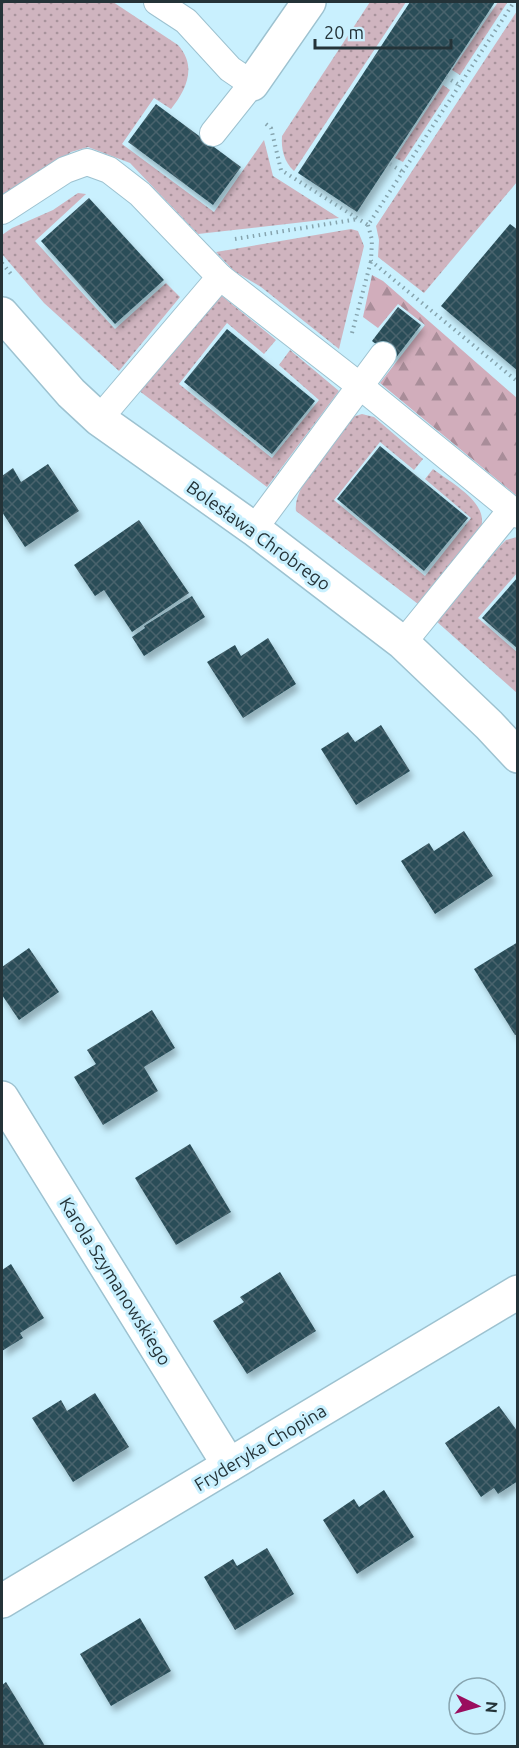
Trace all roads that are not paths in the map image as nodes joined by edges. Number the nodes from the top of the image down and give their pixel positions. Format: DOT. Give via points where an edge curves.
graph roads {
  1 [pos="157,2"];
  2 [pos="309,2"];
  3 [pos="246,91"];
  4 [pos="213,132"];
  5 [pos="2,211"];
  6 [pos="220,277"];
  7 [pos="2,314"];
  8 [pos="383,355"];
  9 [pos="360,386"];
  10 [pos="99,419"];
  11 [pos="514,512"];
  12 [pos="254,529"];
  13 [pos="403,644"];
  14 [pos="518,756"];
  15 [pos="2,1098"];
  16 [pos="518,1292"];
  17 [pos="230,1465"];
  18 [pos="2,1601"];
  1 -- 3 [label="lane" via="186,21"];
  2 -- 3 [label="street"];
  3 -- 4 [label="lane"];
  5 -- 6 [label="lane" via="65,170 87,162 109,170 140,194"];
  6 -- 9 [label="lane"];
  6 -- 10 [label="lane"];
  7 -- 10 [label="street, Bolesława Chrobrego"];
  8 -- 9 [label="lane"];
  9 -- 11 [label="lane"];
  9 -- 12 [label="lane"];
  10 -- 12 [label="street, Bolesława Chrobrego"];
  11 -- 13 [label="lane"];
  12 -- 13 [label="street, Bolesława Chrobrego"];
  13 -- 14 [label="street, Bolesława Chrobrego"];
  15 -- 17 [label="street, Karola Szymanowskiego"];
  16 -- 17 [label="street, Fryderyka Chopina"];
  17 -- 18 [label="street, Fryderyka Chopina"];
}
